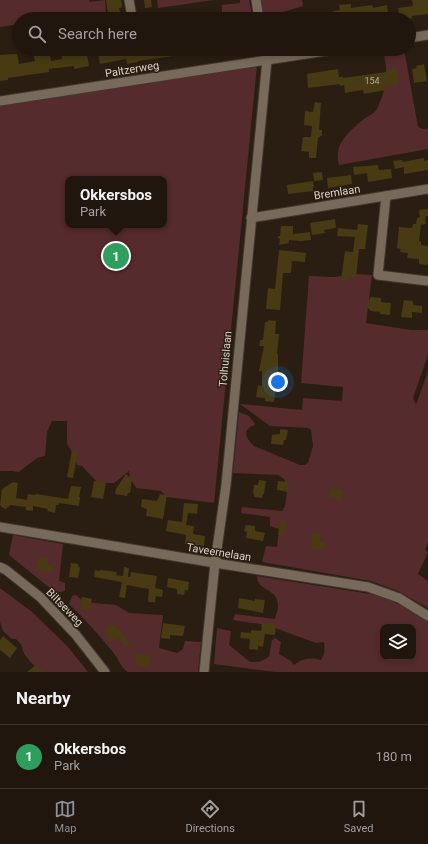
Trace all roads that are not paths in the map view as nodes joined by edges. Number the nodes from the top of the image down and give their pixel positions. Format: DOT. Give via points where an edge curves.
graph roads {
  1 [pos="129,0"];
  2 [pos="256,0"];
  3 [pos="131,11"];
  4 [pos="258,12"];
  5 [pos="428,35"];
  6 [pos="416,37"];
  7 [pos="266,56"];
  8 [pos="293,56"];
  9 [pos="267,60"];
  10 [pos="0,101"];
  11 [pos="428,189"];
  12 [pos="386,196"];
  13 [pos="251,218"];
  14 [pos="428,280"];
  15 [pos="0,527"];
  16 [pos="215,564"];
  17 [pos="0,567"];
  18 [pos="428,616"];
  19 [pos="105,672"];
  20 [pos="204,672"];
  1 -- 3 [label="street"];
  2 -- 4 [label="street"];
  5 -- 6 [label="street"];
  7 -- 9 [label="street, Tolhuislaan"];
  8 -- 9 [label="street, Paltzerweg"];
  9 -- 10 [label="street, Paltzerweg"];
  9 -- 13 [label="street, Tolhuislaan"];
  11 -- 12 [label="street, Bremlaan"];
  12 -- 13 [label="street, Bremlaan"];
  12 -- 14 [label="street" via="378,276"];
  13 -- 16 [label="street, Tolhuislaan" via="226,485"];
  15 -- 16 [label="street, Taveernelaan"];
  16 -- 18 [label="street, Taveernelaan" via="368,587 399,598"];
  16 -- 20 [label="street, Tolhuislaan"];
  17 -- 19 [label="street, Biltseweg" via="40,597 76,634"];
}
